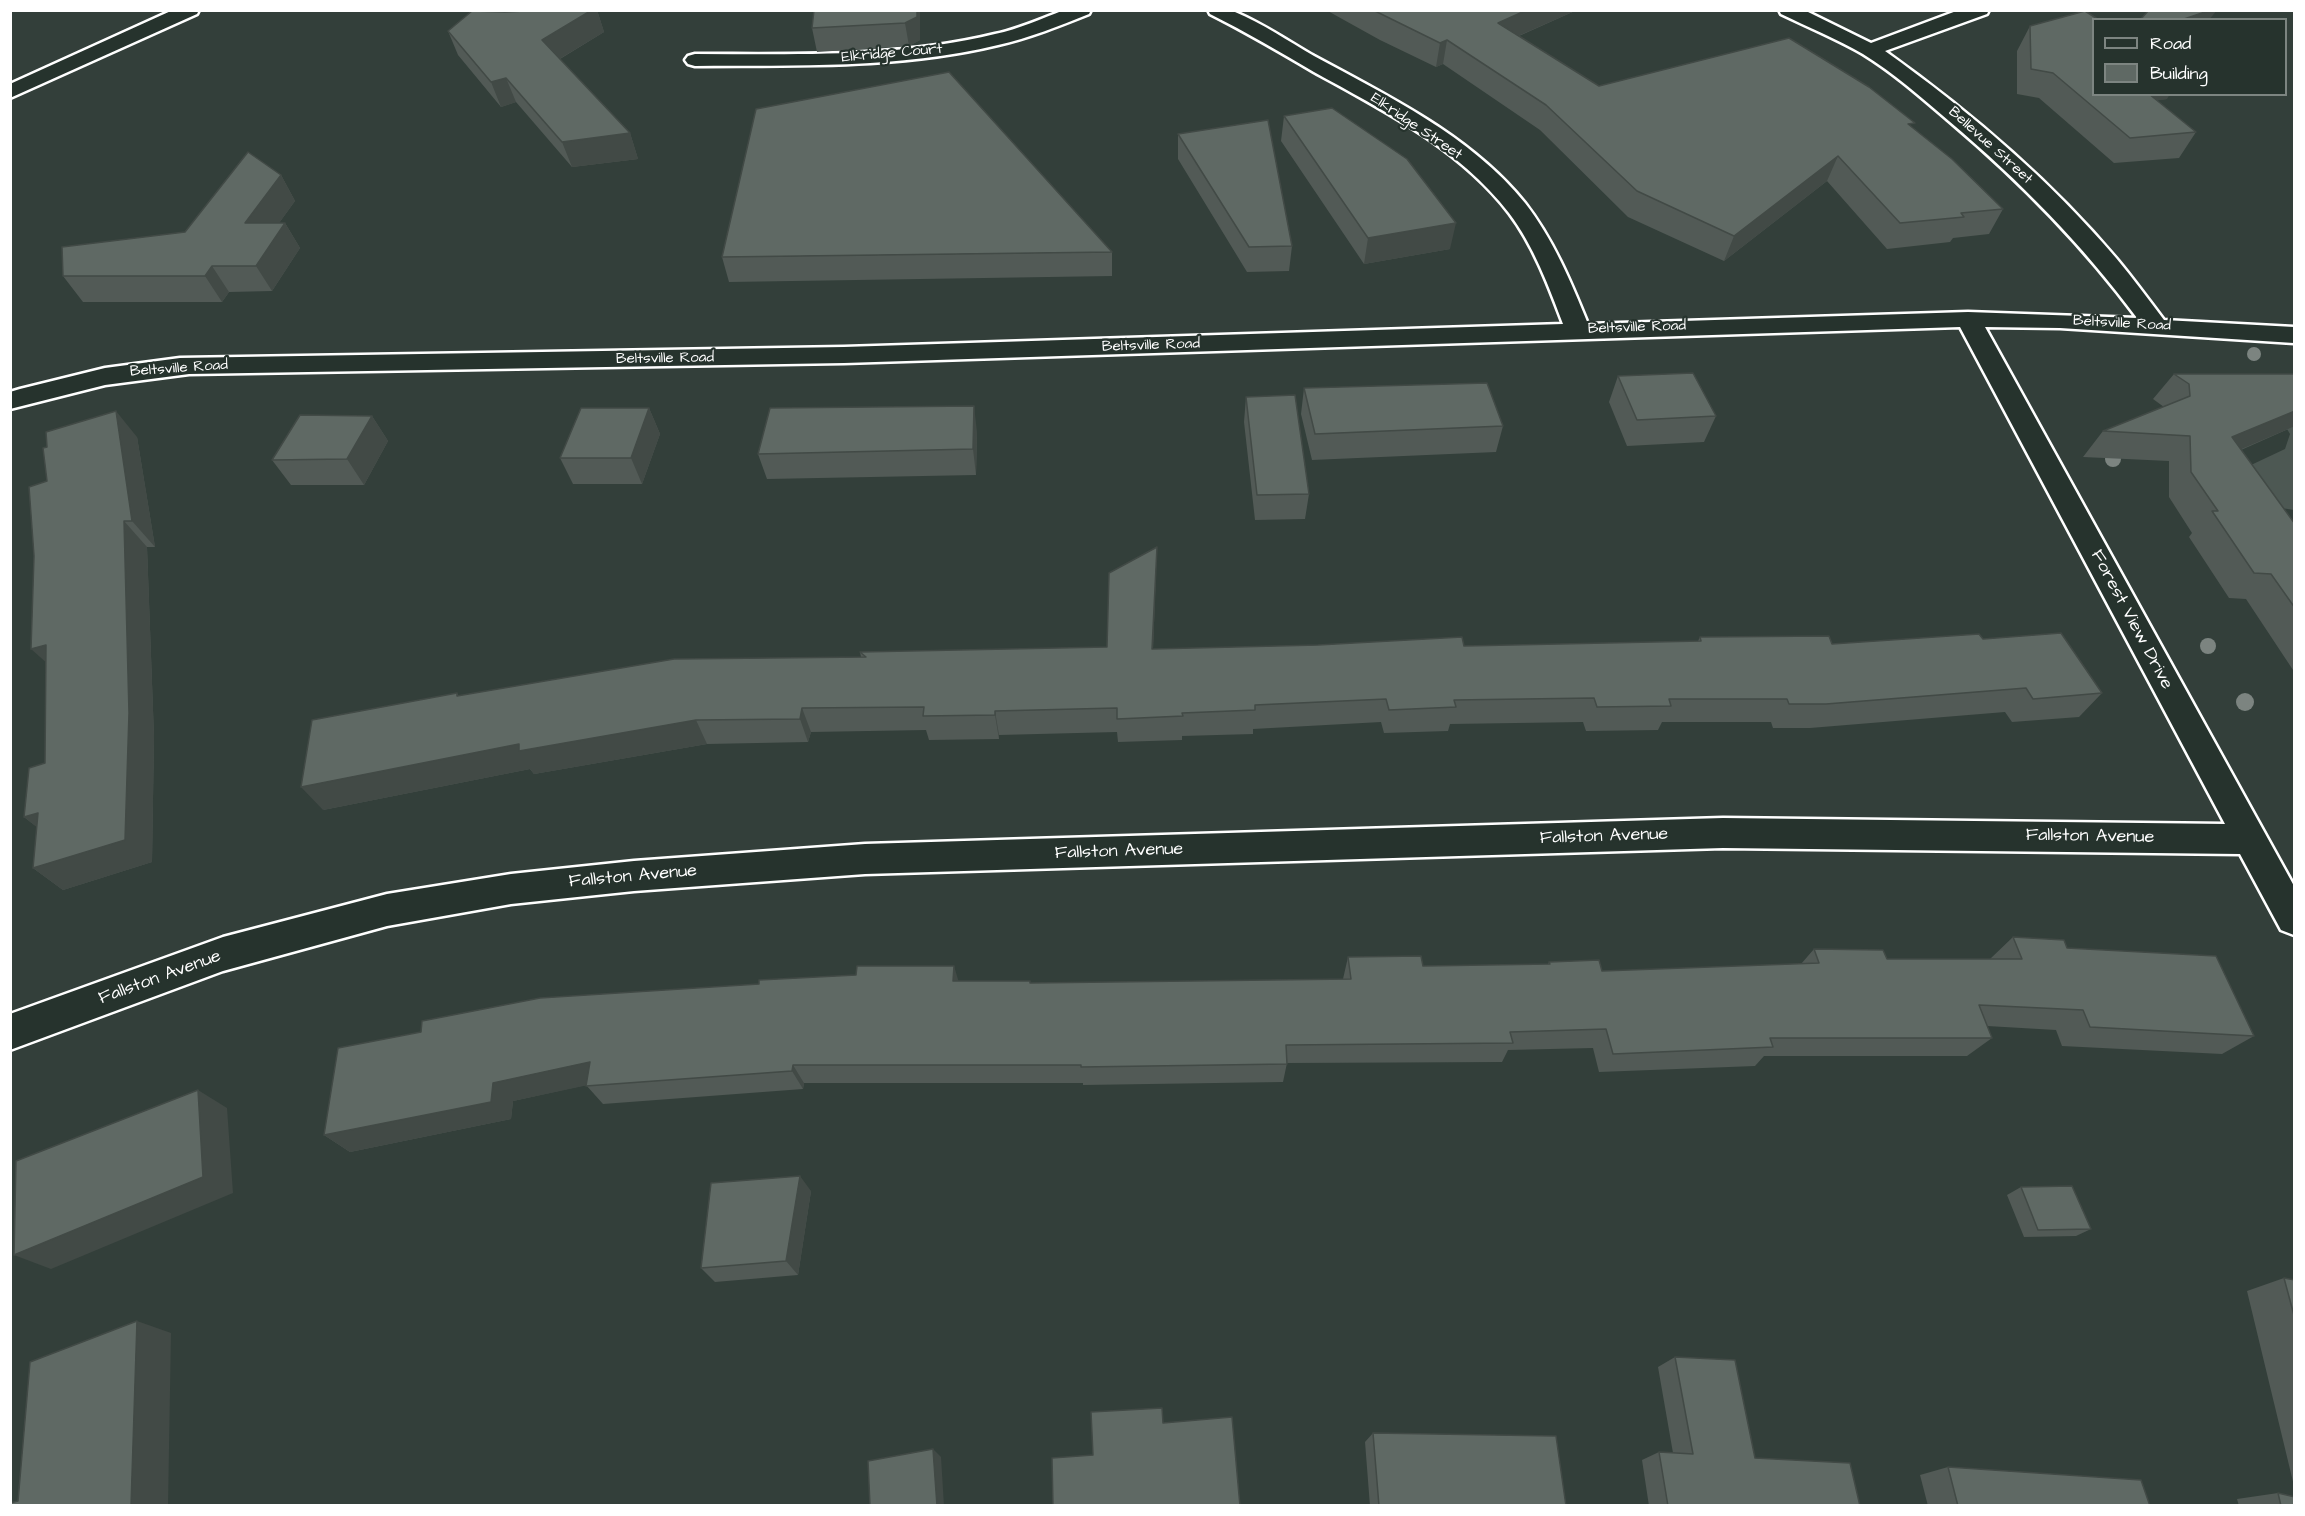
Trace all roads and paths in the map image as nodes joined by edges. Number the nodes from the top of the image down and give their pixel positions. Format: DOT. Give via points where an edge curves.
graph roads {
  1 [pos="190,10"];
  2 [pos="1082,10"];
  3 [pos="1217,10"];
  4 [pos="1788,10"];
  5 [pos="1980,10"];
  6 [pos="1870,50"];
  7 [pos="696,60"];
  8 [pos="10,92"];
  9 [pos="1968,319"];
  10 [pos="2156,326"];
  11 [pos="1578,330"];
  12 [pos="2295,335"];
  13 [pos="10,401"];
  14 [pos="2249,839"];
  15 [pos="2295,919"];
  16 [pos="10,1032"];
  1 -- 8 [label="street"];
  2 -- 7 [label="street, Elkridge Court" via="995,40 909,55"];
  3 -- 11 [label="street, Elkridge Street" via="1393,109 1449,145 1483,174 1530,227 1553,268"];
  4 -- 6 [label="street, Bellevue Street"];
  5 -- 6 [label="street"];
  6 -- 10 [label="street, Bellevue Street" via="1923,88 2029,180 2109,264"];
  9 -- 10 [label="street, Beltsville Road"];
  9 -- 11 [label="street, Beltsville Road"];
  9 -- 14 [label="street, Forest View Drive"];
  10 -- 12 [label="street, Beltsville Road"];
  11 -- 13 [label="street, Beltsville Road" via="856,355 164,368 56,387"];
  14 -- 15 [label="street, Forest View Drive"];
  14 -- 16 [label="street, Fallston Avenue" via="1723,833 865,859 634,876 511,889 387,910 223,954"];
}
